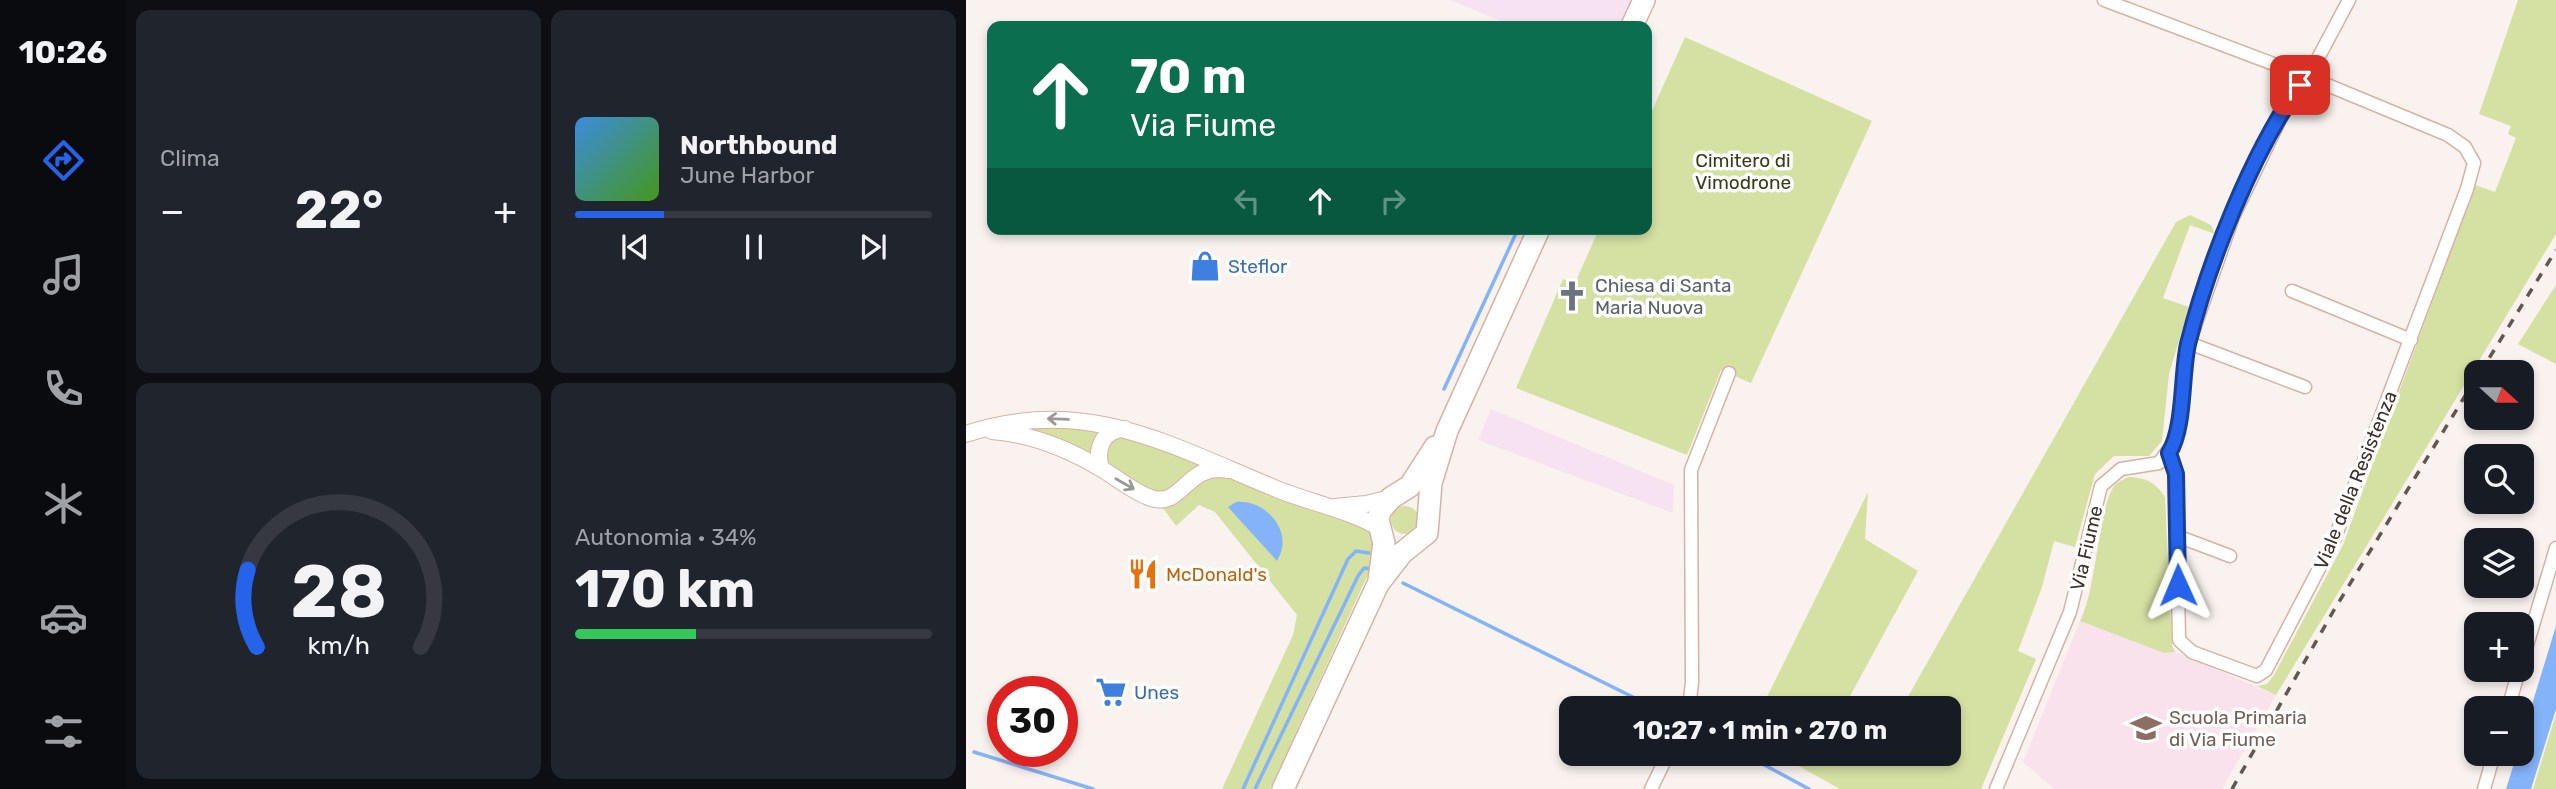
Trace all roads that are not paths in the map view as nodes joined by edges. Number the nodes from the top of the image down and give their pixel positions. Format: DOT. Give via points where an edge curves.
graph roads {
  1 [pos="1644,0"];
  2 [pos="2104,0"];
  3 [pos="2349,0"];
  4 [pos="1634,21"];
  5 [pos="2308,77"];
  6 [pos="1536,235"];
  7 [pos="2292,290"];
  8 [pos="2411,340"];
  9 [pos="2189,343"];
  10 [pos="1729,373"];
  11 [pos="2305,387"];
  12 [pos="1125,429"];
  13 [pos="1447,431"];
  14 [pos="973,432"];
  15 [pos="2169,453"];
  16 [pos="1101,468"];
  17 [pos="1233,471"];
  18 [pos="1395,496"];
  19 [pos="1329,508"];
  20 [pos="1427,508"];
  21 [pos="1382,532"];
  22 [pos="2177,536"];
  23 [pos="1414,544"];
  24 [pos="2556,548"];
  25 [pos="2230,556"];
  26 [pos="1378,584"];
  27 [pos="2534,622"];
  28 [pos="1690,696"];
  29 [pos="1662,766"];
  30 [pos="2491,766"];
  31 [pos="1283,789"];
  32 [pos="1651,789"];
  33 [pos="1996,789"];
  34 [pos="2484,789"];
  1 -- 4 [label="main road"];
  2 -- 5 [label="street"];
  3 -- 5 [label="street"];
  5 -- 8 [label="street, Viale della Resistenza" via="2454,138 2468,150 2474,170"];
  5 -- 9 [label="street" via="2287,105 2248,182"];
  6 -- 13 [label="main road"];
  7 -- 8 [label="street"];
  8 -- 22 [label="street, Viale della Resistenza" via="2334,540 2261,675 2247,675 2181,643"];
  9 -- 11 [label="street"];
  9 -- 15 [label="street" via="2176,436"];
  10 -- 28 [label="street" via="1691,470"];
  12 -- 14 [label="street, one-way" via="1052,418"];
  12 -- 16 [label="street" via="1102,440 1098,453"];
  12 -- 17 [label="street"];
  13 -- 18 [label="main road" via="1409,486"];
  13 -- 20 [label="main road"];
  14 -- 16 [label="street" via="1040,440"];
  15 -- 22 [label="street, Viale della Resistenza" via="2176,474"];
  15 -- 33 [label="street, Via Fiume" via="2156,465 2117,471 2101,486 2070,612"];
  16 -- 17 [label="street, one-way" via="1155,499 1176,495 1204,471"];
  17 -- 19 [label="street"];
  18 -- 19 [label="street" via="1366,505"];
  18 -- 20 [label="main road" via="1415,496"];
  18 -- 21 [label="main road" via="1380,511"];
  19 -- 21 [label="street"];
  20 -- 23 [label="main road" via="1430,525 1422,540"];
  21 -- 23 [label="main road" via="1398,545"];
  21 -- 26 [label="main road"];
  22 -- 25 [label="street"];
  23 -- 26 [label="main road"];
  24 -- 27 [label="street"];
  26 -- 31 [label="main road"];
  29 -- 32 [label="street"];
  30 -- 34 [label="street"];
}
